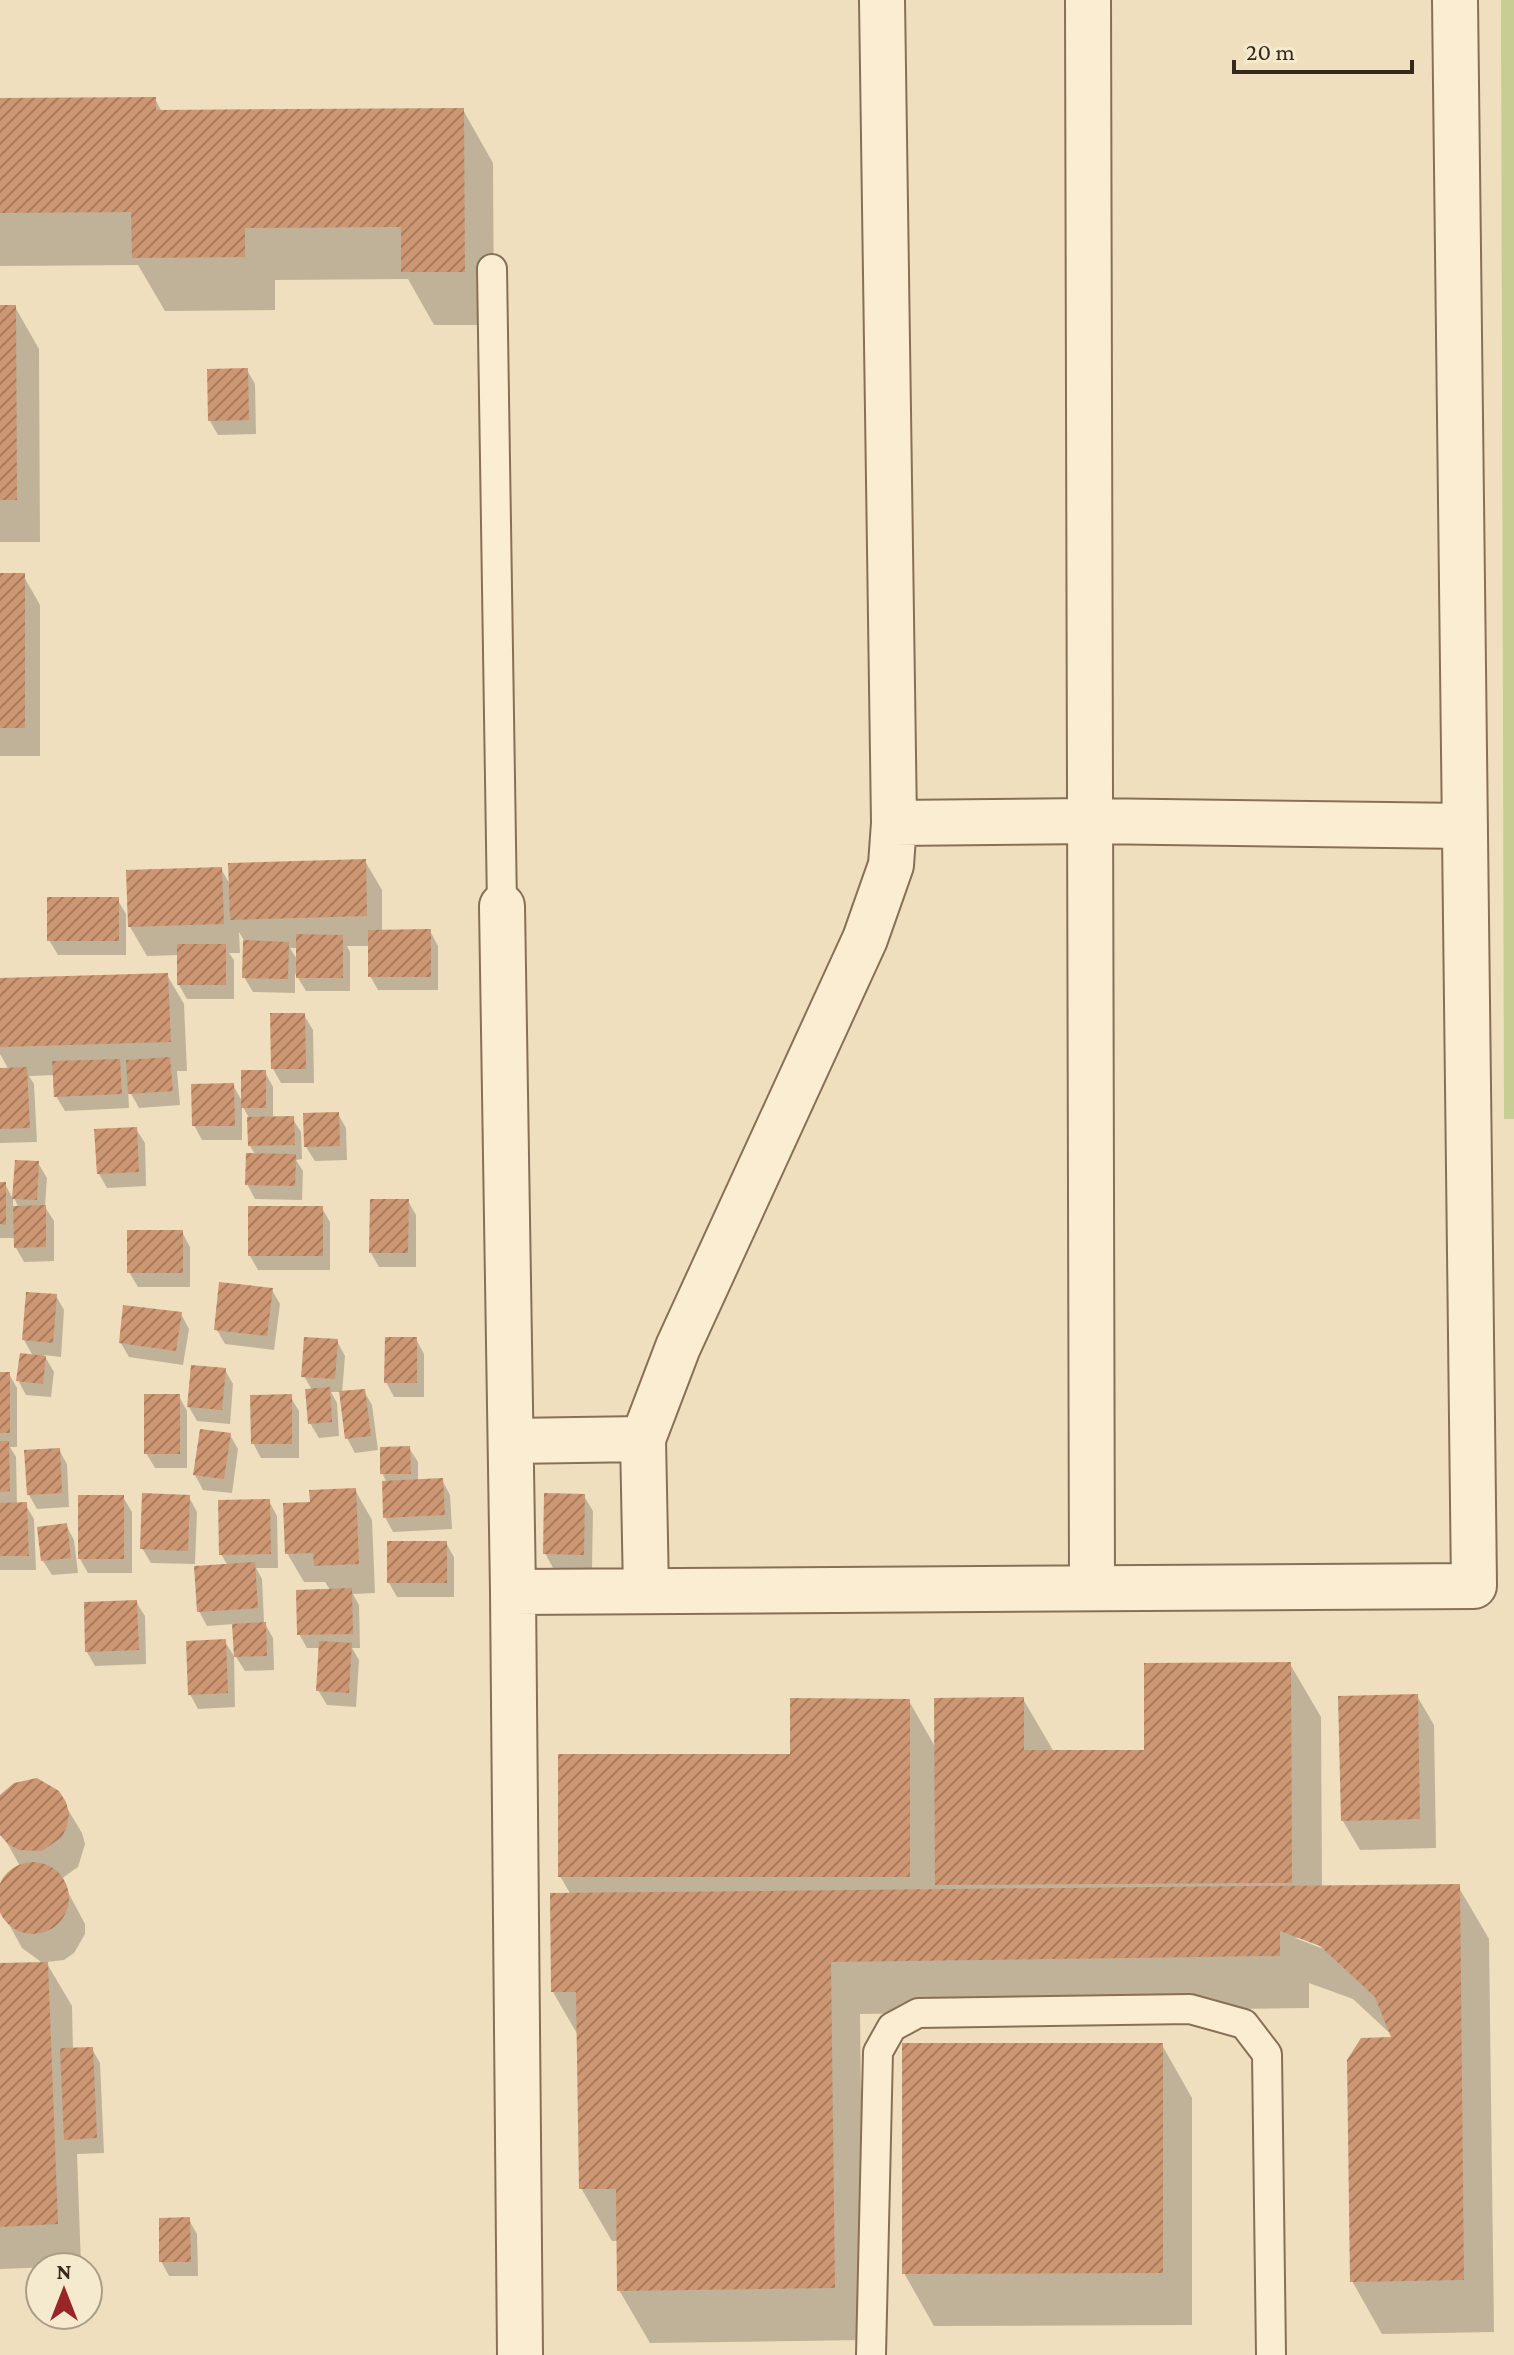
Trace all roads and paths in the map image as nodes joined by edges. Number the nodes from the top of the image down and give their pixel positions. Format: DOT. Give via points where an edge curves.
graph roads {
  1 [pos="882,0"];
  2 [pos="1088,0"];
  3 [pos="1455,0"];
  4 [pos="492,269"];
  5 [pos="1090,821"];
  6 [pos="894,823"];
  7 [pos="1465,826"];
  8 [pos="502,906"];
  9 [pos="643,1439"];
  10 [pos="511,1441"];
  11 [pos="1092,1588"];
  12 [pos="646,1590"];
  13 [pos="513,1592"];
  14 [pos="520,2355"];
  15 [pos="871,2355"];
  16 [pos="1271,2355"];
  1 -- 6 [label="street"];
  2 -- 5 [label="street"];
  3 -- 7 [label="street"];
  4 -- 8 [label="lane"];
  5 -- 6 [label="street"];
  5 -- 7 [label="street"];
  5 -- 11 [label="street"];
  6 -- 9 [label="street" via="891,865 865,939 678,1347"];
  7 -- 11 [label="street" via="1474,1586"];
  8 -- 10 [label="street"];
  9 -- 10 [label="street"];
  9 -- 12 [label="street"];
  10 -- 13 [label="street"];
  11 -- 12 [label="street"];
  12 -- 13 [label="street"];
  13 -- 14 [label="street"];
  15 -- 16 [label="lane" via="878,2052 892,2027 918,2013 1190,2009 1244,2024 1267,2054"];
}
